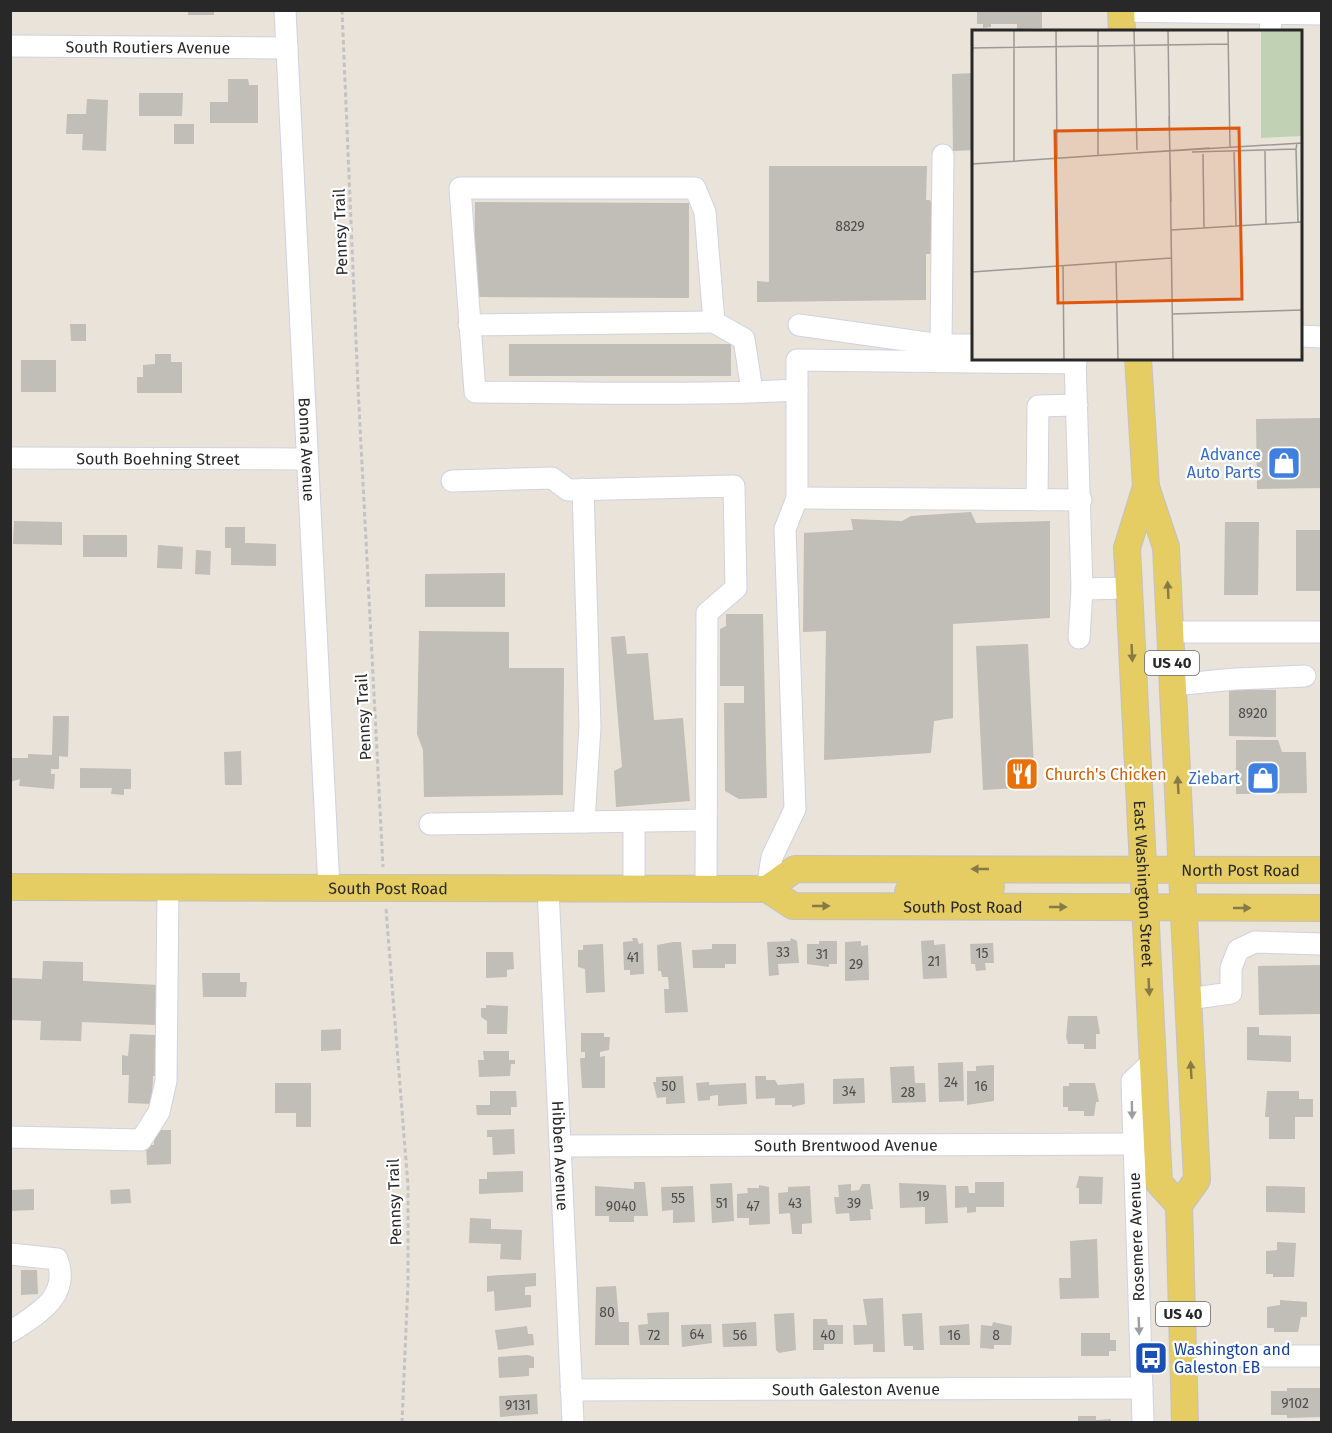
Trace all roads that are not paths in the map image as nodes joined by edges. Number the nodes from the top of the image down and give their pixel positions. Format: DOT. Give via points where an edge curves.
graph roads {
  1 [pos="285,10"];
  2 [pos="1121,11"];
  3 [pos="1322,14"];
  4 [pos="1271,22"];
  5 [pos="1122,30"];
  6 [pos="10,46"];
  7 [pos="286,48"];
  8 [pos="943,155"];
  9 [pos="714,322"];
  10 [pos="469,325"];
  11 [pos="800,325"];
  12 [pos="1302,336"];
  13 [pos="1322,337"];
  14 [pos="941,345"];
  15 [pos="972,345"];
  16 [pos="1138,360"];
  17 [pos="1075,361"];
  18 [pos="797,390"];
  19 [pos="752,391"];
  20 [pos="1077,405"];
  21 [pos="10,458"];
  22 [pos="307,459"];
  23 [pos="452,481"];
  24 [pos="1146,487"];
  25 [pos="583,489"];
  26 [pos="797,498"];
  27 [pos="1037,500"];
  28 [pos="1080,500"];
  29 [pos="1129,588"];
  30 [pos="1082,589"];
  31 [pos="1170,632"];
  32 [pos="1322,632"];
  33 [pos="1079,638"];
  34 [pos="1305,676"];
  35 [pos="1173,685"];
  36 [pos="705,820"];
  37 [pos="634,821"];
  38 [pos="584,822"];
  39 [pos="430,825"];
  40 [pos="1322,870"];
  41 [pos="1158,871"];
  42 [pos="10,887"];
  43 [pos="168,888"];
  44 [pos="329,888"];
  45 [pos="548,889"];
  46 [pos="634,889"];
  47 [pos="706,889"];
  48 [pos="767,889"];
  49 [pos="889,906"];
  50 [pos="1164,907"];
  51 [pos="1322,908"];
  52 [pos="1322,944"];
  53 [pos="1188,999"];
  54 [pos="1153,1061"];
  55 [pos="10,1137"];
  56 [pos="1133,1144"];
  57 [pos="560,1146"];
  58 [pos="1179,1205"];
  59 [pos="10,1254"];
  60 [pos="10,1332"];
  61 [pos="1185,1356"];
  62 [pos="1322,1356"];
  63 [pos="1142,1388"];
  64 [pos="571,1390"];
  65 [pos="573,1422"];
  66 [pos="1143,1422"];
  67 [pos="1185,1422"];
  1 -- 7 [label="street, Bonna Avenue"];
  2 -- 4 [label="street"];
  2 -- 5 [label="main road"];
  3 -- 4 [label="street"];
  6 -- 7 [label="street, South Routiers Avenue"];
  7 -- 22 [label="street, Bonna Avenue"];
  8 -- 14 [label="street"];
  9 -- 10 [label="street"];
  9 -- 10 [label="street" via="705,212 695,188 460,188"];
  9 -- 19 [label="street" via="744,339"];
  10 -- 19 [label="street" via="475,392"];
  11 -- 14 [label="street"];
  12 -- 13 [label="street"];
  14 -- 15 [label="street"];
  16 -- 24 [label="main road, East Washington Street / US 40"];
  17 -- 18 [label="street" via="797,360"];
  17 -- 20 [label="street"];
  18 -- 19 [label="street"];
  18 -- 26 [label="street"];
  20 -- 27 [label="street" via="1038,406"];
  20 -- 28 [label="street"];
  21 -- 22 [label="street, South Boehning Street"];
  22 -- 44 [label="street, Bonna Avenue"];
  23 -- 25 [label="street" via="552,478 568,490"];
  24 -- 29 [label="main road, East Washington Street / US 40" via="1127,548"];
  31 -- 24 [label="main road, East Washington Street / US 40, one-way" via="1166,547"];
  25 -- 36 [label="street" via="734,486 736,588 707,613"];
  25 -- 38 [label="street" via="590,728"];
  26 -- 27 [label="street"];
  26 -- 48 [label="street" via="785,529 795,809 772,857"];
  27 -- 28 [label="street"];
  28 -- 30 [label="street"];
  29 -- 30 [label="street"];
  29 -- 41 [label="main road, East Washington Street / US 40, one-way"];
  30 -- 33 [label="street"];
  31 -- 32 [label="street"];
  31 -- 35 [label="main road, East Washington Street / US 40"];
  34 -- 35 [label="street"];
  41 -- 35 [label="main road, East Washington Street / US 40, one-way" via="1181,843"];
  36 -- 37 [label="street"];
  36 -- 47 [label="street"];
  37 -- 38 [label="street"];
  37 -- 46 [label="street"];
  38 -- 39 [label="street"];
  40 -- 41 [label="main road, North Post Road"];
  41 -- 48 [label="main road, one-way" via="795,869"];
  41 -- 49 [label="main road" via="1121,886 962,887 909,892"];
  41 -- 50 [label="main road, East Washington Street / US 40"];
  41 -- 50 [label="main road, East Washington Street / US 40"];
  42 -- 43 [label="main road, South Post Road"];
  43 -- 44 [label="main road, South Post Road"];
  43 -- 55 [label="street" via="166,1081 159,1112 141,1140"];
  44 -- 45 [label="main road, South Post Road"];
  45 -- 46 [label="main road, South Post Road"];
  45 -- 57 [label="street, Hibben Avenue"];
  46 -- 47 [label="main road, South Post Road"];
  47 -- 48 [label="main road, South Post Road"];
  48 -- 49 [label="main road, South Post Road, one-way" via="793,906"];
  49 -- 50 [label="main road, South Post Road, one-way"];
  50 -- 51 [label="main road, one-way"];
  50 -- 53 [label="main road, East Washington Street / US 40"];
  50 -- 54 [label="main road, East Washington Street / US 40, one-way"];
  52 -- 53 [label="street" via="1255,942 1238,950 1231,968 1231,993"];
  58 -- 53 [label="main road, East Washington Street / US 40, one-way" via="1197,1180"];
  54 -- 56 [label="street, Rosemere Avenue, one-way" via="1132,1081"];
  54 -- 58 [label="main road, East Washington Street / US 40" via="1159,1183"];
  56 -- 57 [label="street, South Brentwood Avenue"];
  56 -- 63 [label="street, Rosemere Avenue, one-way"];
  57 -- 64 [label="street, Hibben Avenue"];
  58 -- 61 [label="main road, US 40"];
  59 -- 60 [label="street" via="57,1259 63,1275 60,1290 47,1304"];
  61 -- 62 [label="street"];
  61 -- 67 [label="main road, US 40"];
  63 -- 64 [label="street, South Galeston Avenue"];
  63 -- 66 [label="street, Rosemere Avenue"];
  64 -- 65 [label="street, Hibben Avenue"];
}
